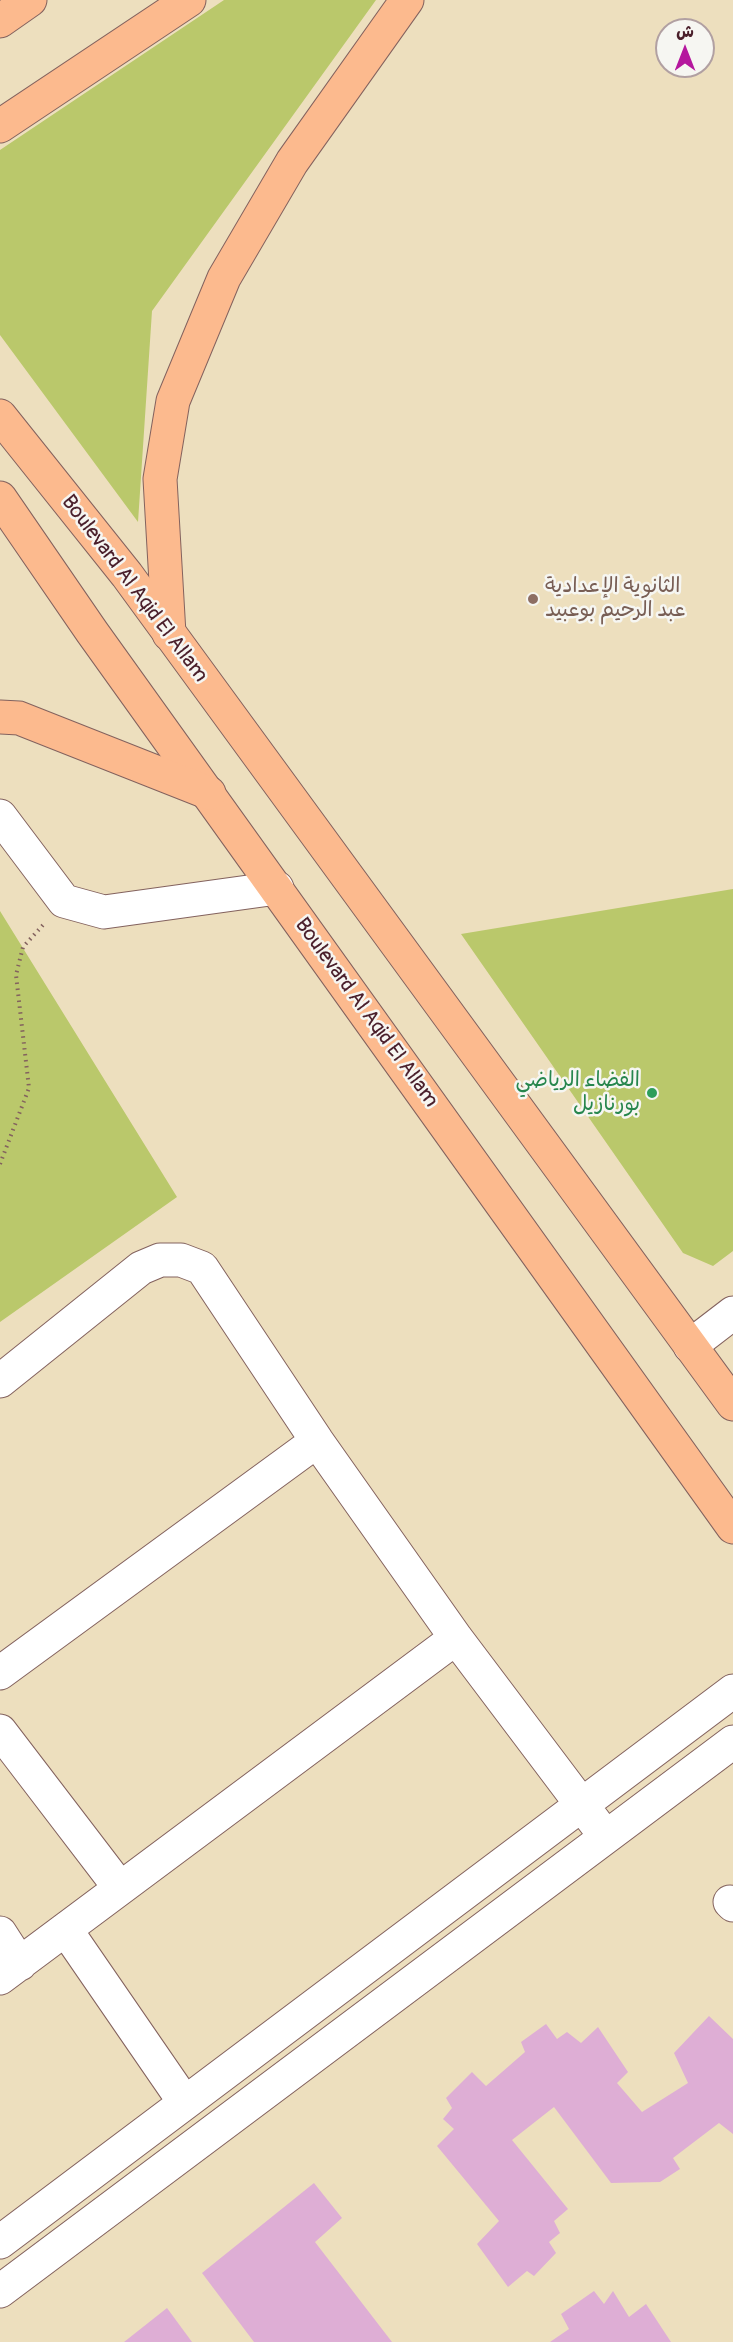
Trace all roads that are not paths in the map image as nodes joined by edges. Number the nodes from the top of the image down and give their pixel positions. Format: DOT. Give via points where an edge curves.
graph roads {
  1 [pos="30,0"];
  2 [pos="189,0"];
  3 [pos="407,0"];
  4 [pos="0,21"];
  5 [pos="0,126"];
  6 [pos="0,416"];
  7 [pos="0,498"];
  8 [pos="169,634"];
  9 [pos="0,717"];
  10 [pos="209,794"];
  11 [pos="0,816"];
  12 [pos="277,888"];
  13 [pos="733,1313"];
  14 [pos="690,1346"];
  15 [pos="0,1381"];
  16 [pos="733,1404"];
  17 [pos="317,1441"];
  18 [pos="733,1527"];
  19 [pos="456,1638"];
  20 [pos="0,1673"];
  21 [pos="733,1691"];
  22 [pos="0,1731"];
  23 [pos="733,1742"];
  24 [pos="581,1806"];
  25 [pos="606,1837"];
  26 [pos="120,1888"];
  27 [pos="66,1930"];
  28 [pos="0,1933"];
  29 [pos="10,1971"];
  30 [pos="185,2103"];
  31 [pos="0,2242"];
  32 [pos="0,2291"];
  1 -- 4 [label="main road"];
  2 -- 5 [label="main road"];
  3 -- 8 [label="main road" via="292,162 230,268 173,401 160,478"];
  6 -- 8 [label="main road, Boulevard Al Aqid El Allam"];
  7 -- 10 [label="main road, Boulevard Al Aqid El Allam"];
  8 -- 14 [label="main road, Boulevard Al Aqid El Allam"];
  9 -- 10 [label="main road" via="19,718"];
  10 -- 12 [label="main road, Boulevard Al Aqid El Allam"];
  11 -- 12 [label="street" via="64,901 104,912"];
  12 -- 18 [label="main road, Boulevard Al Aqid El Allam"];
  13 -- 14 [label="street"];
  14 -- 16 [label="main road, Boulevard Al Aqid El Allam"];
  15 -- 17 [label="street" via="141,1268 160,1260 181,1260 202,1268"];
  17 -- 19 [label="street"];
  17 -- 20 [label="street"];
  19 -- 24 [label="street"];
  19 -- 26 [label="street"];
  21 -- 24 [label="street"];
  22 -- 26 [label="street"];
  23 -- 25 [label="street"];
  24 -- 25 [label="street"];
  24 -- 30 [label="street"];
  25 -- 32 [label="street"];
  26 -- 27 [label="street"];
  27 -- 29 [label="street"];
  27 -- 30 [label="street"];
  28 -- 29 [label="street"];
  30 -- 31 [label="street"];
}
